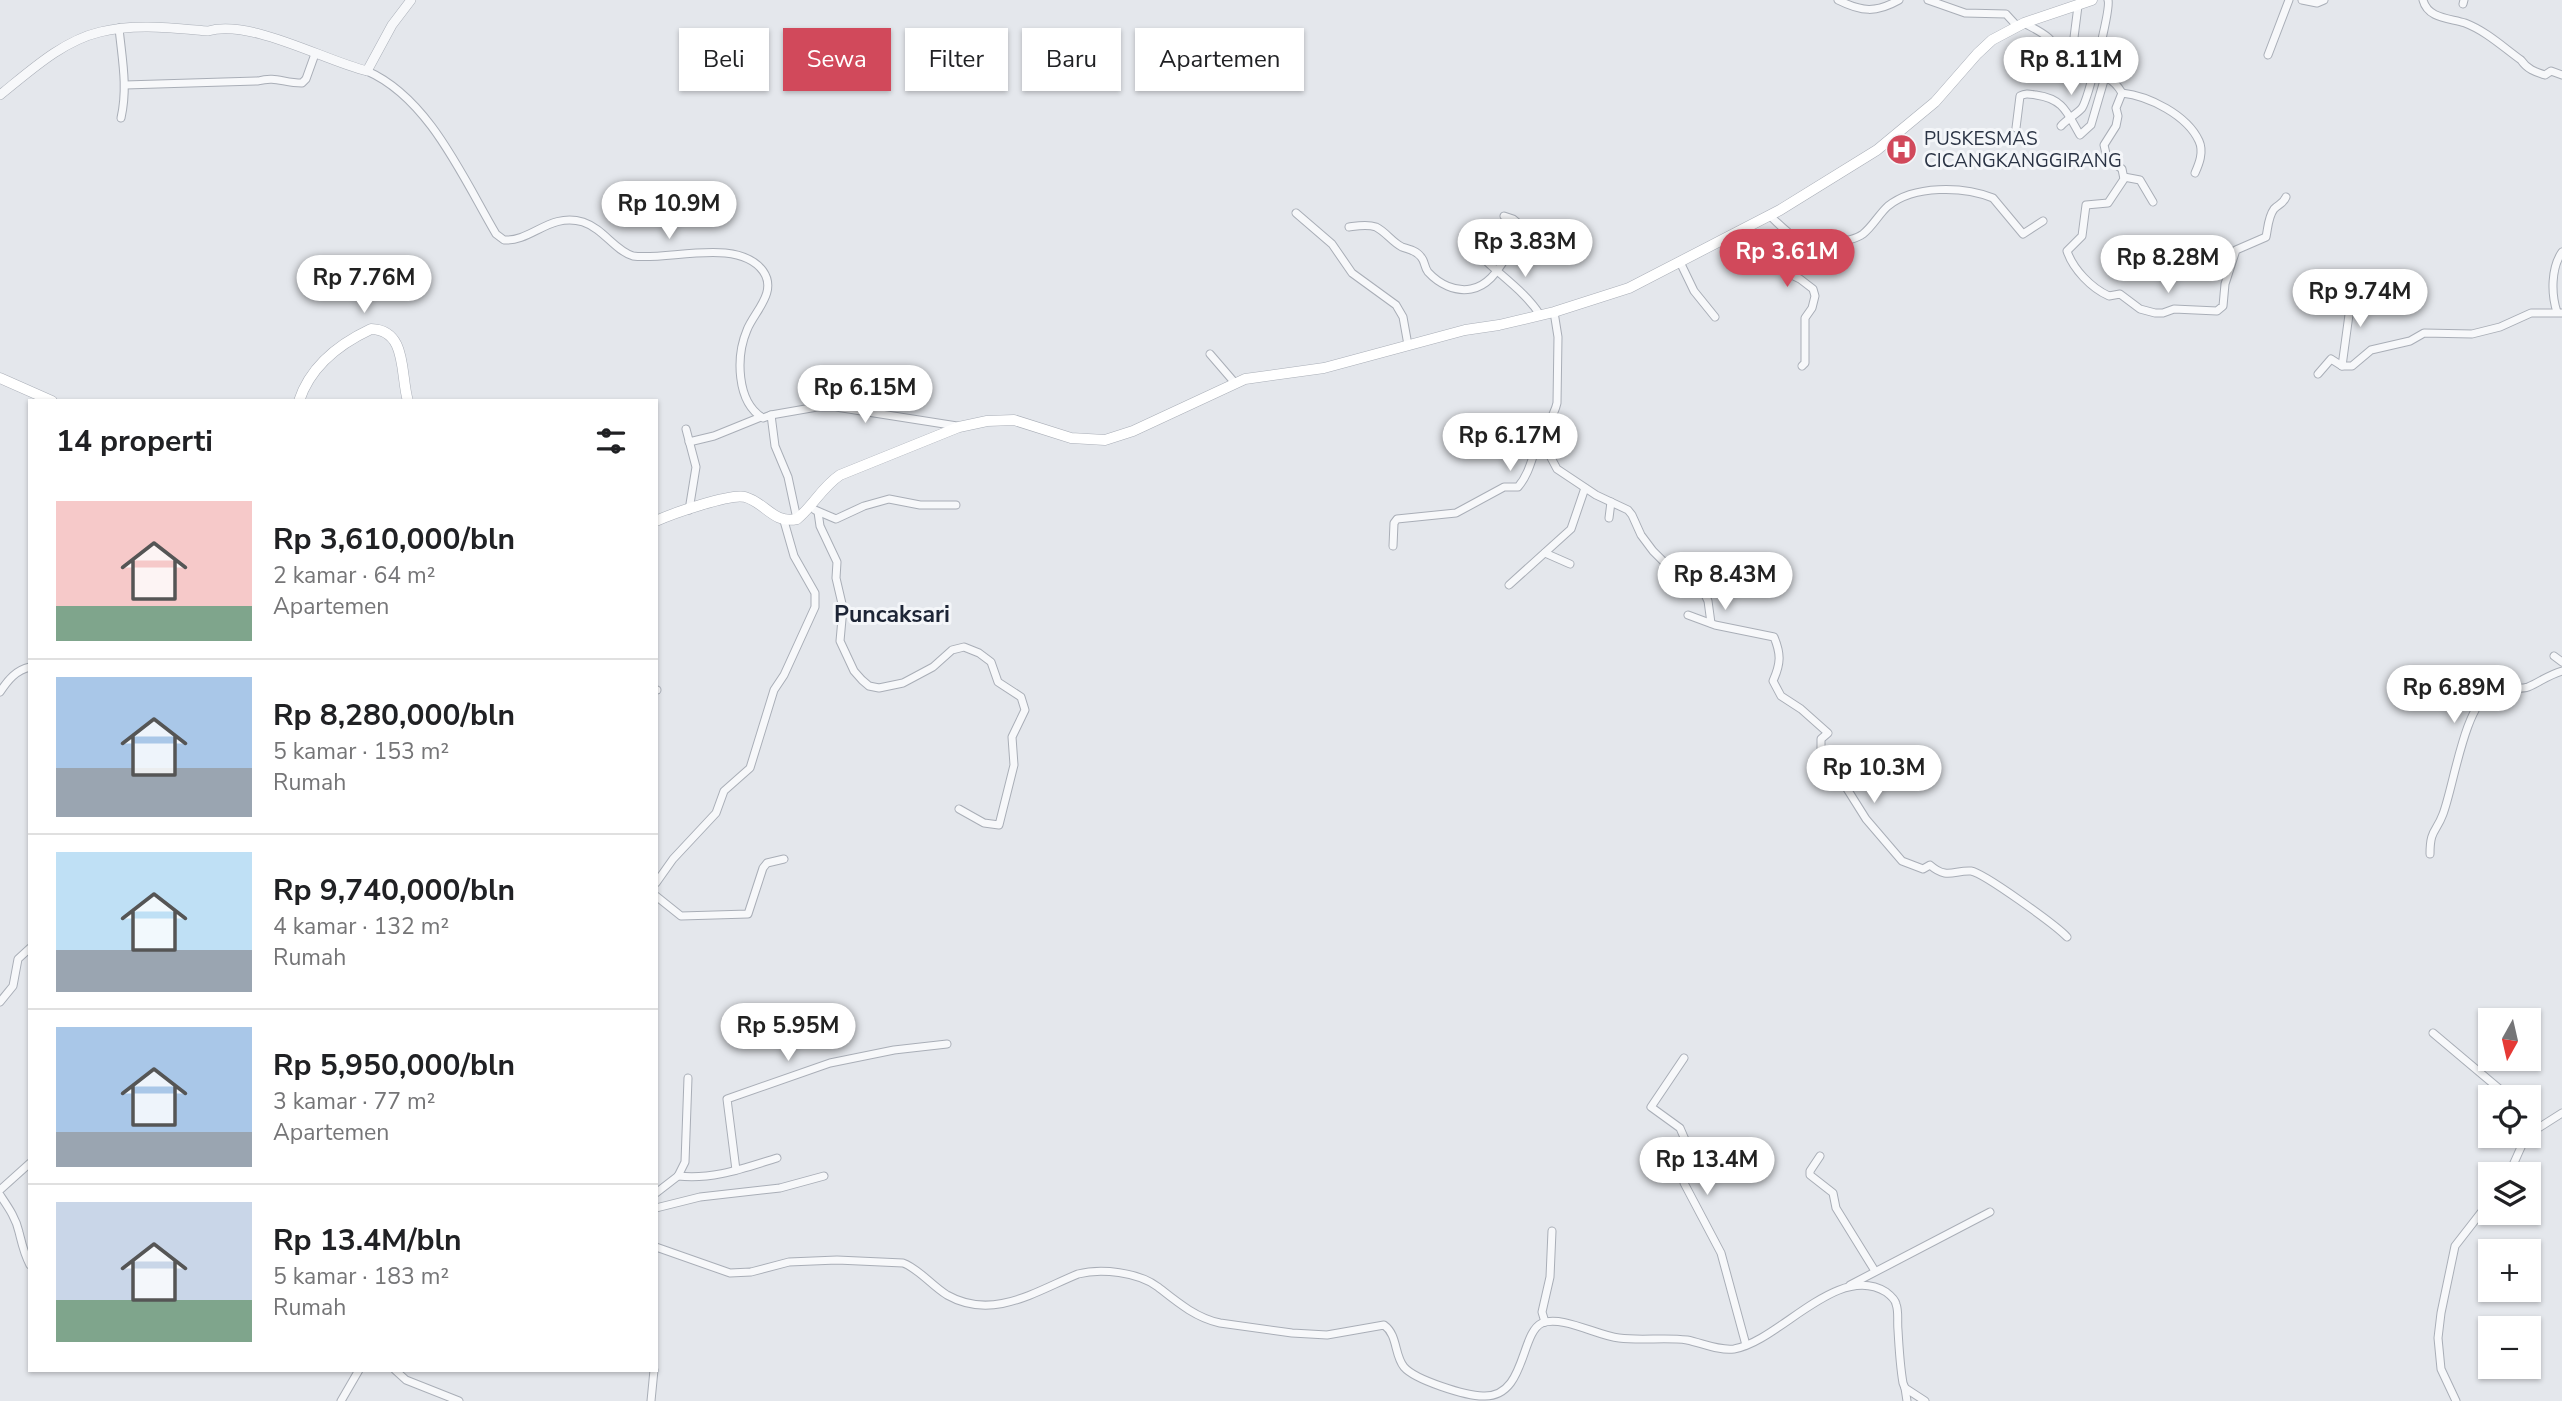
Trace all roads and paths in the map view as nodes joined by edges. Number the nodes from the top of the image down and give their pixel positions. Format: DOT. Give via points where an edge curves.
graph roads {
  1 [pos="411,0"];
  2 [pos="1838,0"];
  3 [pos="1899,0"];
  4 [pos="1928,0"];
  5 [pos="2092,0"];
  6 [pos="2108,0"];
  7 [pos="2289,0"];
  8 [pos="2302,0"];
  9 [pos="2324,0"];
  10 [pos="2423,0"];
  11 [pos="2078,6"];
  12 [pos="2021,25"];
  13 [pos="119,28"];
  14 [pos="315,54"];
  15 [pos="2268,55"];
  16 [pos="2058,56"];
  17 [pos="367,71"];
  18 [pos="2092,72"];
  19 [pos="2562,75"];
  20 [pos="2105,76"];
  21 [pos="125,85"];
  22 [pos="2122,93"];
  23 [pos="0,95"];
  24 [pos="2069,117"];
  25 [pos="121,118"];
  26 [pos="2061,126"];
  27 [pos="2016,128"];
  28 [pos="2195,173"];
  29 [pos="2124,177"];
  30 [pos="2286,197"];
  31 [pos="2153,202"];
  32 [pos="1296,213"];
  33 [pos="1504,216"];
  34 [pos="1770,216"];
  35 [pos="2043,221"];
  36 [pos="1349,227"];
  37 [pos="1748,228"];
  38 [pos="1530,233"];
  39 [pos="1541,237"];
  40 [pos="2562,252"];
  41 [pos="1486,261"];
  42 [pos="1680,262"];
  43 [pos="1497,273"];
  44 [pos="2358,285"];
  45 [pos="1554,312"];
  46 [pos="2560,313"];
  47 [pos="1540,315"];
  48 [pos="1715,317"];
  49 [pos="1408,345"];
  50 [pos="1210,354"];
  51 [pos="1802,366"];
  52 [pos="2342,366"];
  53 [pos="2318,374"];
  54 [pos="0,378"];
  55 [pos="1235,383"];
  56 [pos="47,399"];
  57 [pos="300,399"];
  58 [pos="407,399"];
  59 [pos="771,415"];
  60 [pos="761,417"];
  61 [pos="959,427"];
  62 [pos="685,429"];
  63 [pos="1544,432"];
  64 [pos="689,442"];
  65 [pos="1586,488"];
  66 [pos="1611,502"];
  67 [pos="956,505"];
  68 [pos="689,510"];
  69 [pos="815,510"];
  70 [pos="1609,518"];
  71 [pos="797,519"];
  72 [pos="658,520"];
  73 [pos="784,521"];
  74 [pos="1393,546"];
  75 [pos="1545,553"];
  76 [pos="1570,564"];
  77 [pos="1509,585"];
  78 [pos="1688,615"];
  79 [pos="1711,623"];
  80 [pos="2554,656"];
  81 [pos="2562,662"];
  82 [pos="28,668"];
  83 [pos="2562,671"];
  84 [pos="0,692"];
  85 [pos="959,810"];
  86 [pos="2430,854"];
  87 [pos="784,859"];
  88 [pos="658,880"];
  89 [pos="658,899"];
  90 [pos="2067,937"];
  91 [pos="28,950"];
  92 [pos="0,1002"];
  93 [pos="2433,1033"];
  94 [pos="947,1044"];
  95 [pos="1684,1058"];
  96 [pos="688,1078"];
  97 [pos="2495,1085"];
  98 [pos="2562,1113"];
  99 [pos="2541,1125"];
  100 [pos="1820,1156"];
  101 [pos="777,1158"];
  102 [pos="28,1165"];
  103 [pos="736,1170"];
  104 [pos="678,1176"];
  105 [pos="824,1177"];
  106 [pos="0,1190"];
  107 [pos="658,1191"];
  108 [pos="0,1195"];
  109 [pos="658,1207"];
  110 [pos="1990,1212"];
  111 [pos="2478,1216"];
  112 [pos="1552,1231"];
  113 [pos="658,1248"];
  114 [pos="28,1260"];
  115 [pos="1874,1271"];
  116 [pos="1844,1289"];
  117 [pos="1545,1322"];
  118 [pos="1746,1345"];
  119 [pos="358,1372"];
  120 [pos="397,1372"];
  121 [pos="654,1372"];
  122 [pos="1905,1388"];
  123 [pos="341,1401"];
  124 [pos="459,1401"];
  125 [pos="652,1401"];
  126 [pos="1907,1401"];
  127 [pos="1925,1401"];
  128 [pos="2456,1401"];
  1 -- 17 [label="street"];
  2 -- 3 [label="street" via="1880,10"];
  4 -- 12 [label="street" via="1965,13 2006,14"];
  5 -- 11 [label="main road"];
  6 -- 18 [label="street"];
  7 -- 15 [label="street"];
  8 -- 9 [label="street" via="2317,4"];
  10 -- 19 [label="street" via="2433,14 2479,29 2538,73"];
  11 -- 12 [label="main road"];
  11 -- 18 [label="street" via="2071,63 2077,71"];
  12 -- 16 [label="street" via="2052,41"];
  12 -- 34 [label="main road" via="1992,40 1935,102 1877,150"];
  13 -- 14 [label="street" via="230,30"];
  13 -- 21 [label="street"];
  13 -- 23 [label="street" via="70,44"];
  14 -- 17 [label="street"];
  14 -- 21 [label="street" via="306,79 299,84 268,77"];
  17 -- 60 [label="street" via="387,80 414,105 450,155 496,234 505,240 575,220 608,236 633,256 729,254 748,259 762,270 767,284 765,300 747,331 741,371 748,405"];
  18 -- 20 [label="street"];
  18 -- 24 [label="street" via="2081,109"];
  20 -- 22 [label="street"];
  20 -- 24 [label="street" via="2086,131 2080,135"];
  21 -- 25 [label="street"];
  22 -- 28 [label="street" via="2150,98 2185,124 2200,144"];
  22 -- 29 [label="street" via="2116,126 2104,145 2107,158 2121,167"];
  24 -- 26 [label="street"];
  24 -- 27 [label="street" via="2052,98 2022,93"];
  29 -- 30 [label="street" via="2110,201 2085,205 2082,236 2067,254 2100,292 2120,294 2140,309 2160,313 2221,309 2236,250 2266,237 2274,209"];
  29 -- 31 [label="street" via="2140,180"];
  32 -- 49 [label="street" via="1332,244 1352,273 1395,305 1403,317"];
  33 -- 38 [label="street"];
  34 -- 35 [label="street" via="1805,242 1850,240 1895,202 1936,188 1993,198 2023,234"];
  34 -- 37 [label="main road"];
  36 -- 43 [label="street" via="1377,228 1417,253 1427,272 1457,290 1475,288"];
  37 -- 42 [label="main road"];
  37 -- 51 [label="street" via="1771,265 1813,289 1812,307 1805,318"];
  38 -- 39 [label="street"];
  38 -- 43 [label="street"];
  40 -- 46 [label="street" via="2554,272 2553,297"];
  41 -- 43 [label="street"];
  42 -- 45 [label="main road" via="1629,288"];
  42 -- 48 [label="street" via="1694,291"];
  43 -- 47 [label="street" via="1533,303"];
  44 -- 52 [label="street" via="2351,300"];
  45 -- 47 [label="main road"];
  45 -- 63 [label="street" via="1558,394 1555,413"];
  46 -- 52 [label="street" via="2522,315 2472,334 2424,333 2371,350 2352,366"];
  47 -- 49 [label="main road"];
  49 -- 55 [label="main road" via="1324,368"];
  50 -- 55 [label="street"];
  52 -- 53 [label="street" via="2331,359"];
  54 -- 56 [label="main road"];
  55 -- 61 [label="main road" via="1105,440 1070,438 1014,420"];
  57 -- 58 [label="main road" via="321,364 371,329 387,332 397,342"];
  59 -- 60 [label="street"];
  59 -- 61 [label="street" via="836,407"];
  59 -- 71 [label="street" via="775,446 788,477"];
  60 -- 64 [label="street"];
  61 -- 69 [label="main road" via="840,475 818,495"];
  62 -- 64 [label="street"];
  63 -- 65 [label="street" via="1553,465"];
  63 -- 74 [label="street" via="1518,487 1504,487 1456,513 1397,519"];
  64 -- 68 [label="street" via="696,467"];
  65 -- 66 [label="street"];
  65 -- 75 [label="street" via="1571,528"];
  66 -- 70 [label="street"];
  66 -- 79 [label="street" via="1632,515 1641,535 1667,565 1700,586"];
  67 -- 69 [label="street" via="889,499 836,519"];
  68 -- 72 [label="main road"];
  68 -- 73 [label="main road" via="740,496"];
  69 -- 71 [label="main road"];
  69 -- 85 [label="street" via="837,562 843,608 839,641 862,680 879,688 903,683 952,650 964,647 990,662 998,682 1021,697 1025,710 1012,737 1014,765 999,825"];
  71 -- 73 [label="main road"];
  73 -- 88 [label="street" via="794,556 815,593 815,607 774,690 750,768 724,791 716,813"];
  75 -- 76 [label="street"];
  75 -- 77 [label="street"];
  78 -- 79 [label="street"];
  79 -- 90 [label="street" via="1774,636 1780,665 1773,681 1781,696 1828,733 1821,739 1816,763 1844,784 1902,861 1925,869 1930,865 1951,875 1972,871 1999,885"];
  80 -- 81 [label="street"];
  82 -- 84 [label="street" via="15,674"];
  83 -- 86 [label="street" via="2526,687 2497,688 2481,701 2456,763 2442,817 2431,834"];
  87 -- 89 [label="street" via="763,868 748,914 681,916"];
  91 -- 92 [label="street" via="18,959 13,986"];
  93 -- 97 [label="street"];
  94 -- 103 [label="street" via="841,1060 727,1099"];
  95 -- 118 [label="street" via="1651,1107 1682,1132 1684,1183 1721,1253"];
  96 -- 104 [label="street" via="685,1163"];
  98 -- 99 [label="street"];
  100 -- 115 [label="street" via="1810,1175 1833,1193 1836,1208"];
  101 -- 103 [label="street"];
  102 -- 106 [label="street"];
  103 -- 104 [label="street" via="698,1178"];
  104 -- 107 [label="street"];
  105 -- 109 [label="street"];
  108 -- 114 [label="street" via="13,1215"];
  110 -- 115 [label="street"];
  111 -- 128 [label="street" via="2455,1246 2441,1313 2439,1358"];
  112 -- 117 [label="street" via="1542,1312"];
  113 -- 117 [label="street" via="730,1273 789,1262 903,1263 955,1300 986,1305 1021,1300 1087,1272 1141,1278 1209,1321 1317,1334 1384,1325 1407,1370 1474,1396 1495,1395 1508,1384 1534,1329"];
  115 -- 116 [label="street"];
  116 -- 118 [label="street"];
  116 -- 122 [label="street" via="1866,1285 1894,1299"];
  117 -- 118 [label="street" via="1617,1338 1686,1340 1729,1349"];
  119 -- 123 [label="street"];
  120 -- 124 [label="street" via="406,1380"];
  121 -- 125 [label="street"];
  122 -- 126 [label="street"];
  122 -- 127 [label="street"];
}
